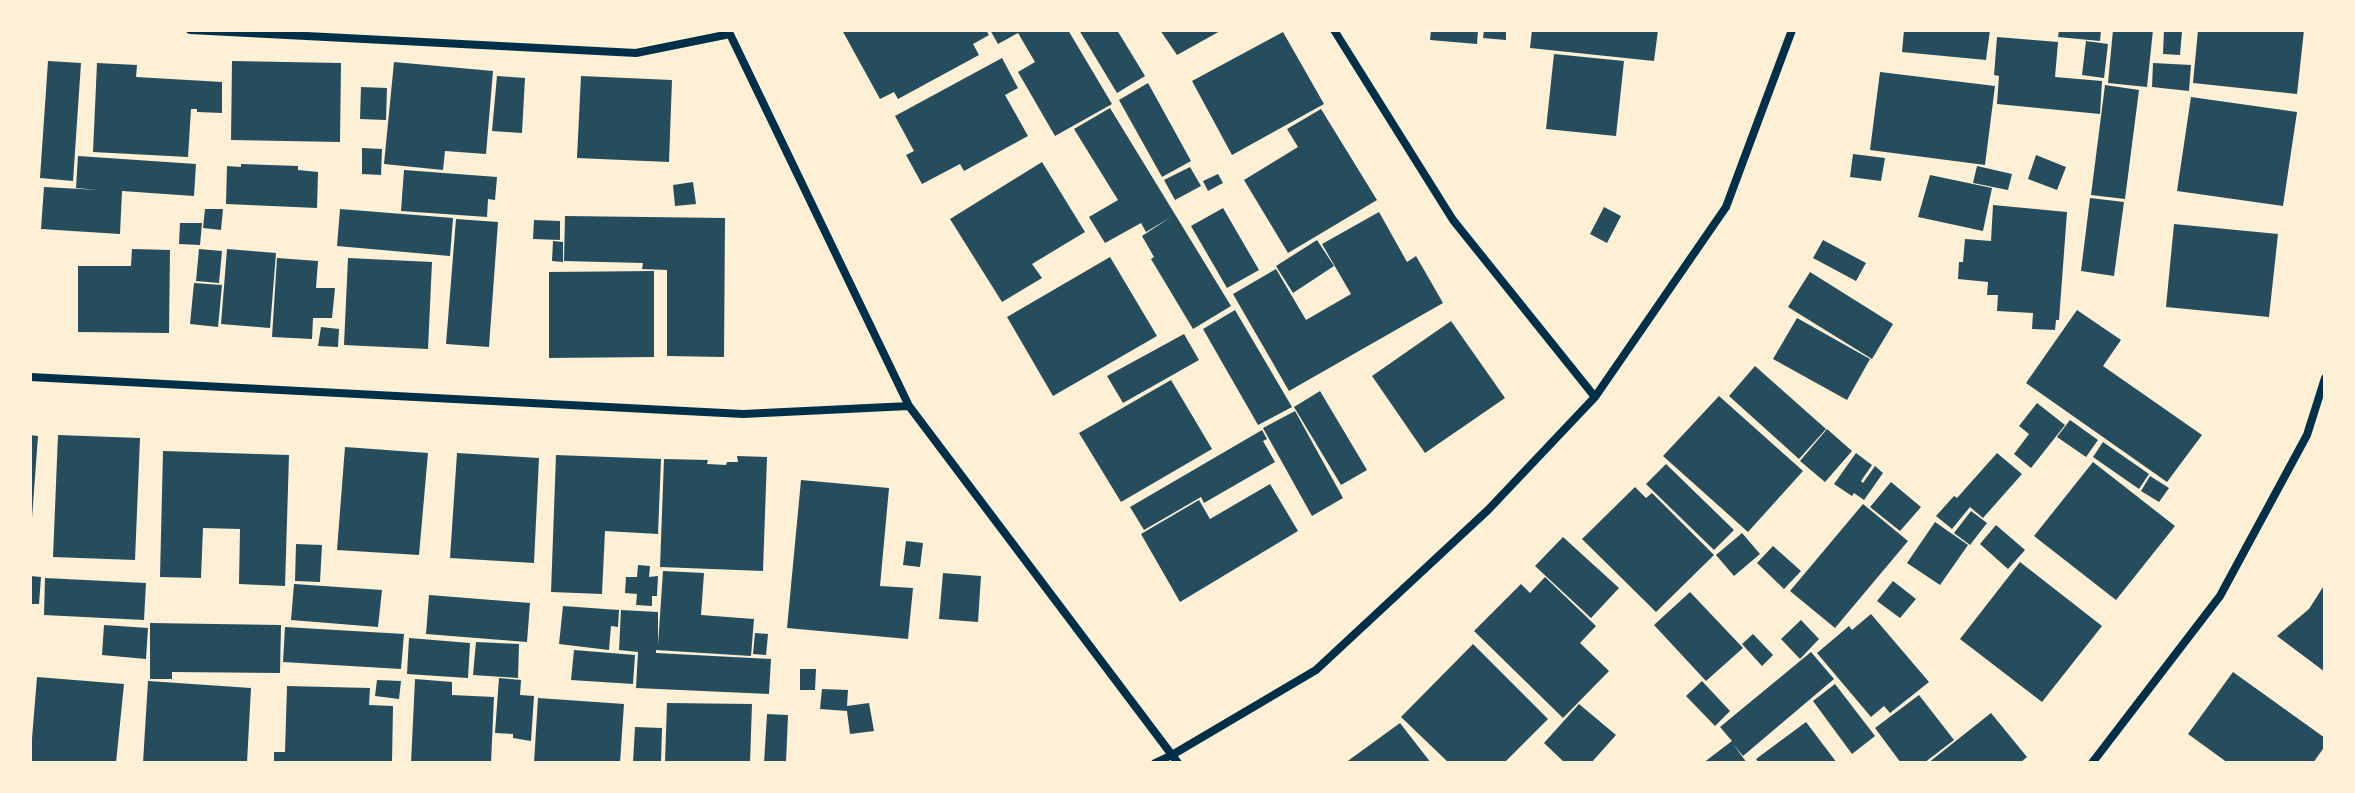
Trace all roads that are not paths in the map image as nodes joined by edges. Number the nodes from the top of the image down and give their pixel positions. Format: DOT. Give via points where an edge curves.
graph roads {
  1 [pos="190,30"];
  2 [pos="1334,30"];
  3 [pos="1792,30"];
  4 [pos="729,32"];
  5 [pos="30,377"];
  6 [pos="2325,378"];
  7 [pos="1595,397"];
  8 [pos="909,406"];
  9 [pos="1175,759"];
  10 [pos="1155,763"];
  11 [pos="2092,763"];
  1 -- 4 [label="street" via="636,53"];
  2 -- 7 [label="street" via="1453,220"];
  3 -- 7 [label="street" via="1726,207"];
  4 -- 8 [label="street"];
  5 -- 8 [label="street" via="743,414"];
  6 -- 11 [label="street" via="2307,435 2220,596"];
  7 -- 9 [label="street" via="1488,510 1316,670"];
  8 -- 9 [label="street"];
  9 -- 10 [label="street"];
}
